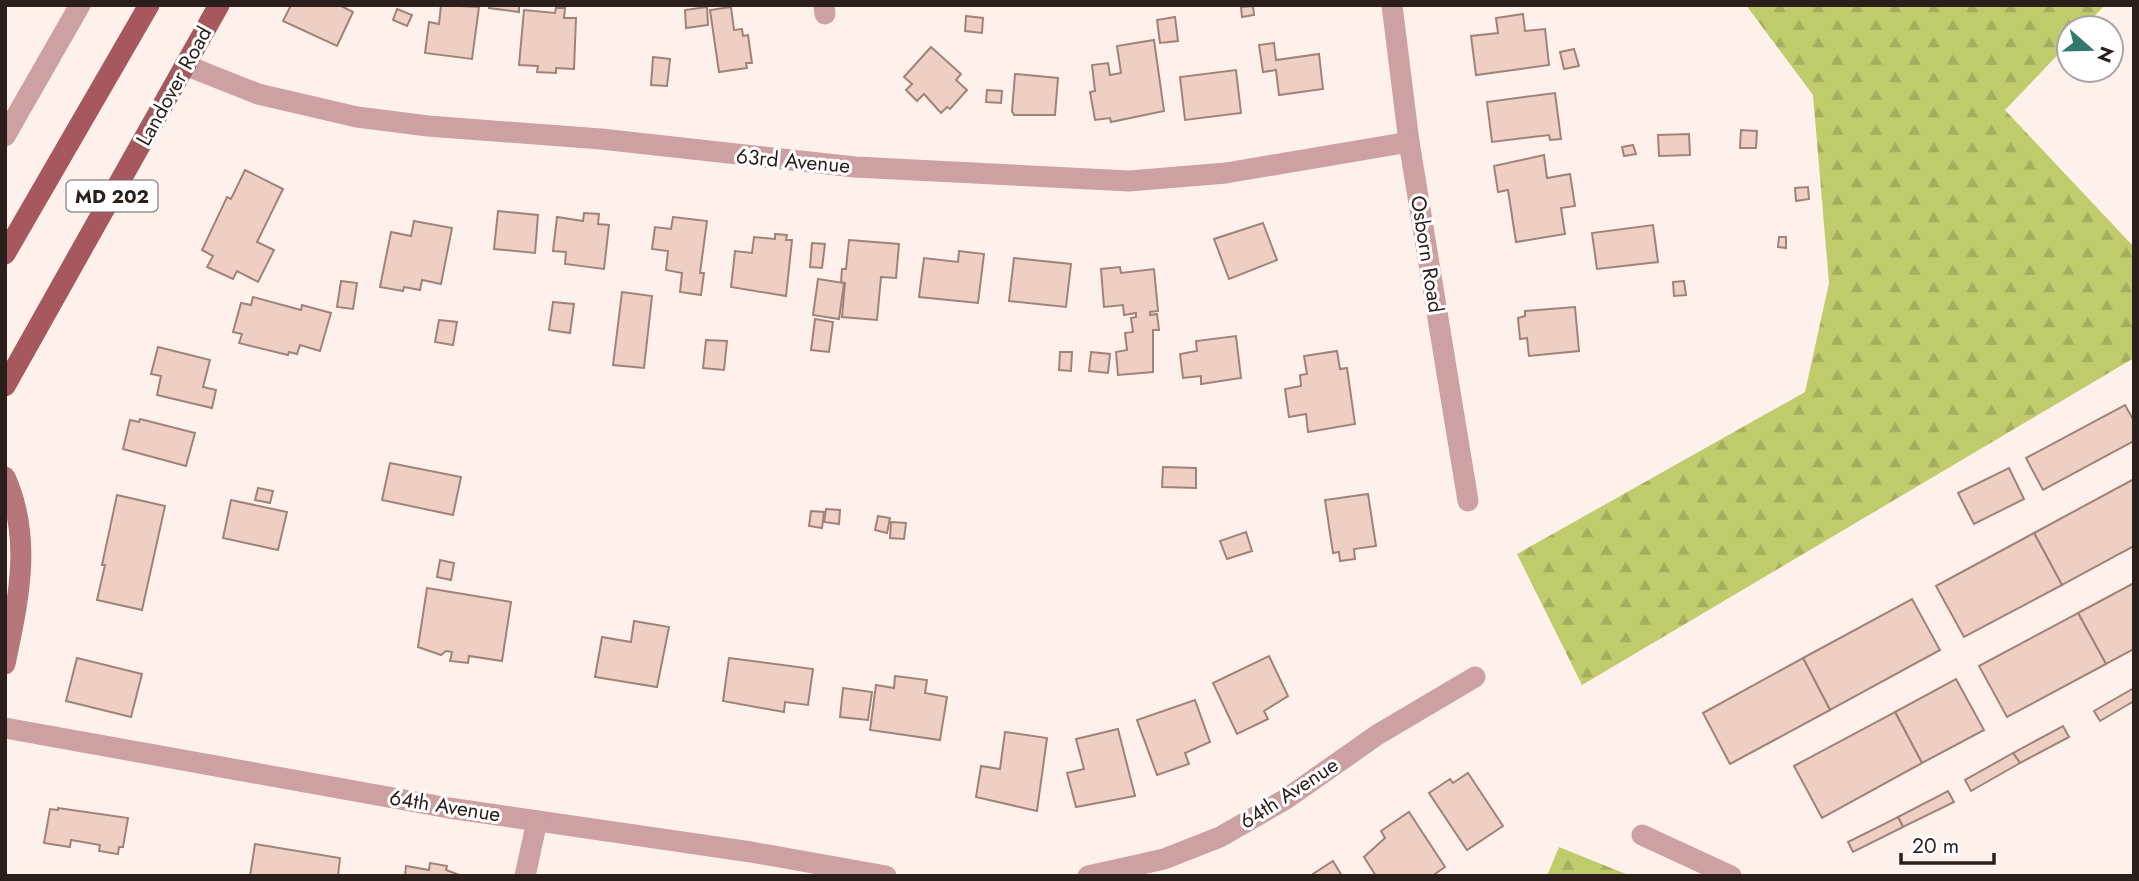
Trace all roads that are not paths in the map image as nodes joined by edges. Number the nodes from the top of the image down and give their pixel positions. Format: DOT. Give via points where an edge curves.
graph roads {
  1 [pos="80,5"];
  2 [pos="149,5"];
  3 [pos="219,5"];
  4 [pos="1392,5"];
  5 [pos="185,65"];
  6 [pos="5,136"];
  7 [pos="1409,142"];
  8 [pos="5,254"];
  9 [pos="5,386"];
  10 [pos="5,477"];
  11 [pos="1468,501"];
  12 [pos="5,664"];
  13 [pos="1475,677"];
  14 [pos="5,728"];
  15 [pos="537,821"];
  16 [pos="1642,835"];
  17 [pos="525,876"];
  18 [pos="886,876"];
  19 [pos="1088,876"];
  20 [pos="1731,876"];
  1 -- 6 [label="street"];
  2 -- 8 [label="main road, MD 202"];
  3 -- 5 [label="main road, Landover Road / MD 202"];
  4 -- 7 [label="street, Osborn Road"];
  5 -- 7 [label="street, 63rd Avenue" via="258,94 357,117 896,170 1129,181 1226,173"];
  5 -- 9 [label="main road, Landover Road / MD 202"];
  7 -- 11 [label="street, Osborn Road"];
  10 -- 12 [label="street" via="20,525 23,557"];
  13 -- 19 [label="street, 64th Avenue" via="1220,837 1164,859"];
  14 -- 15 [label="street, 64th Avenue"];
  15 -- 17 [label="street"];
  15 -- 18 [label="street, 64th Avenue"];
  16 -- 20 [label="street"];
}
